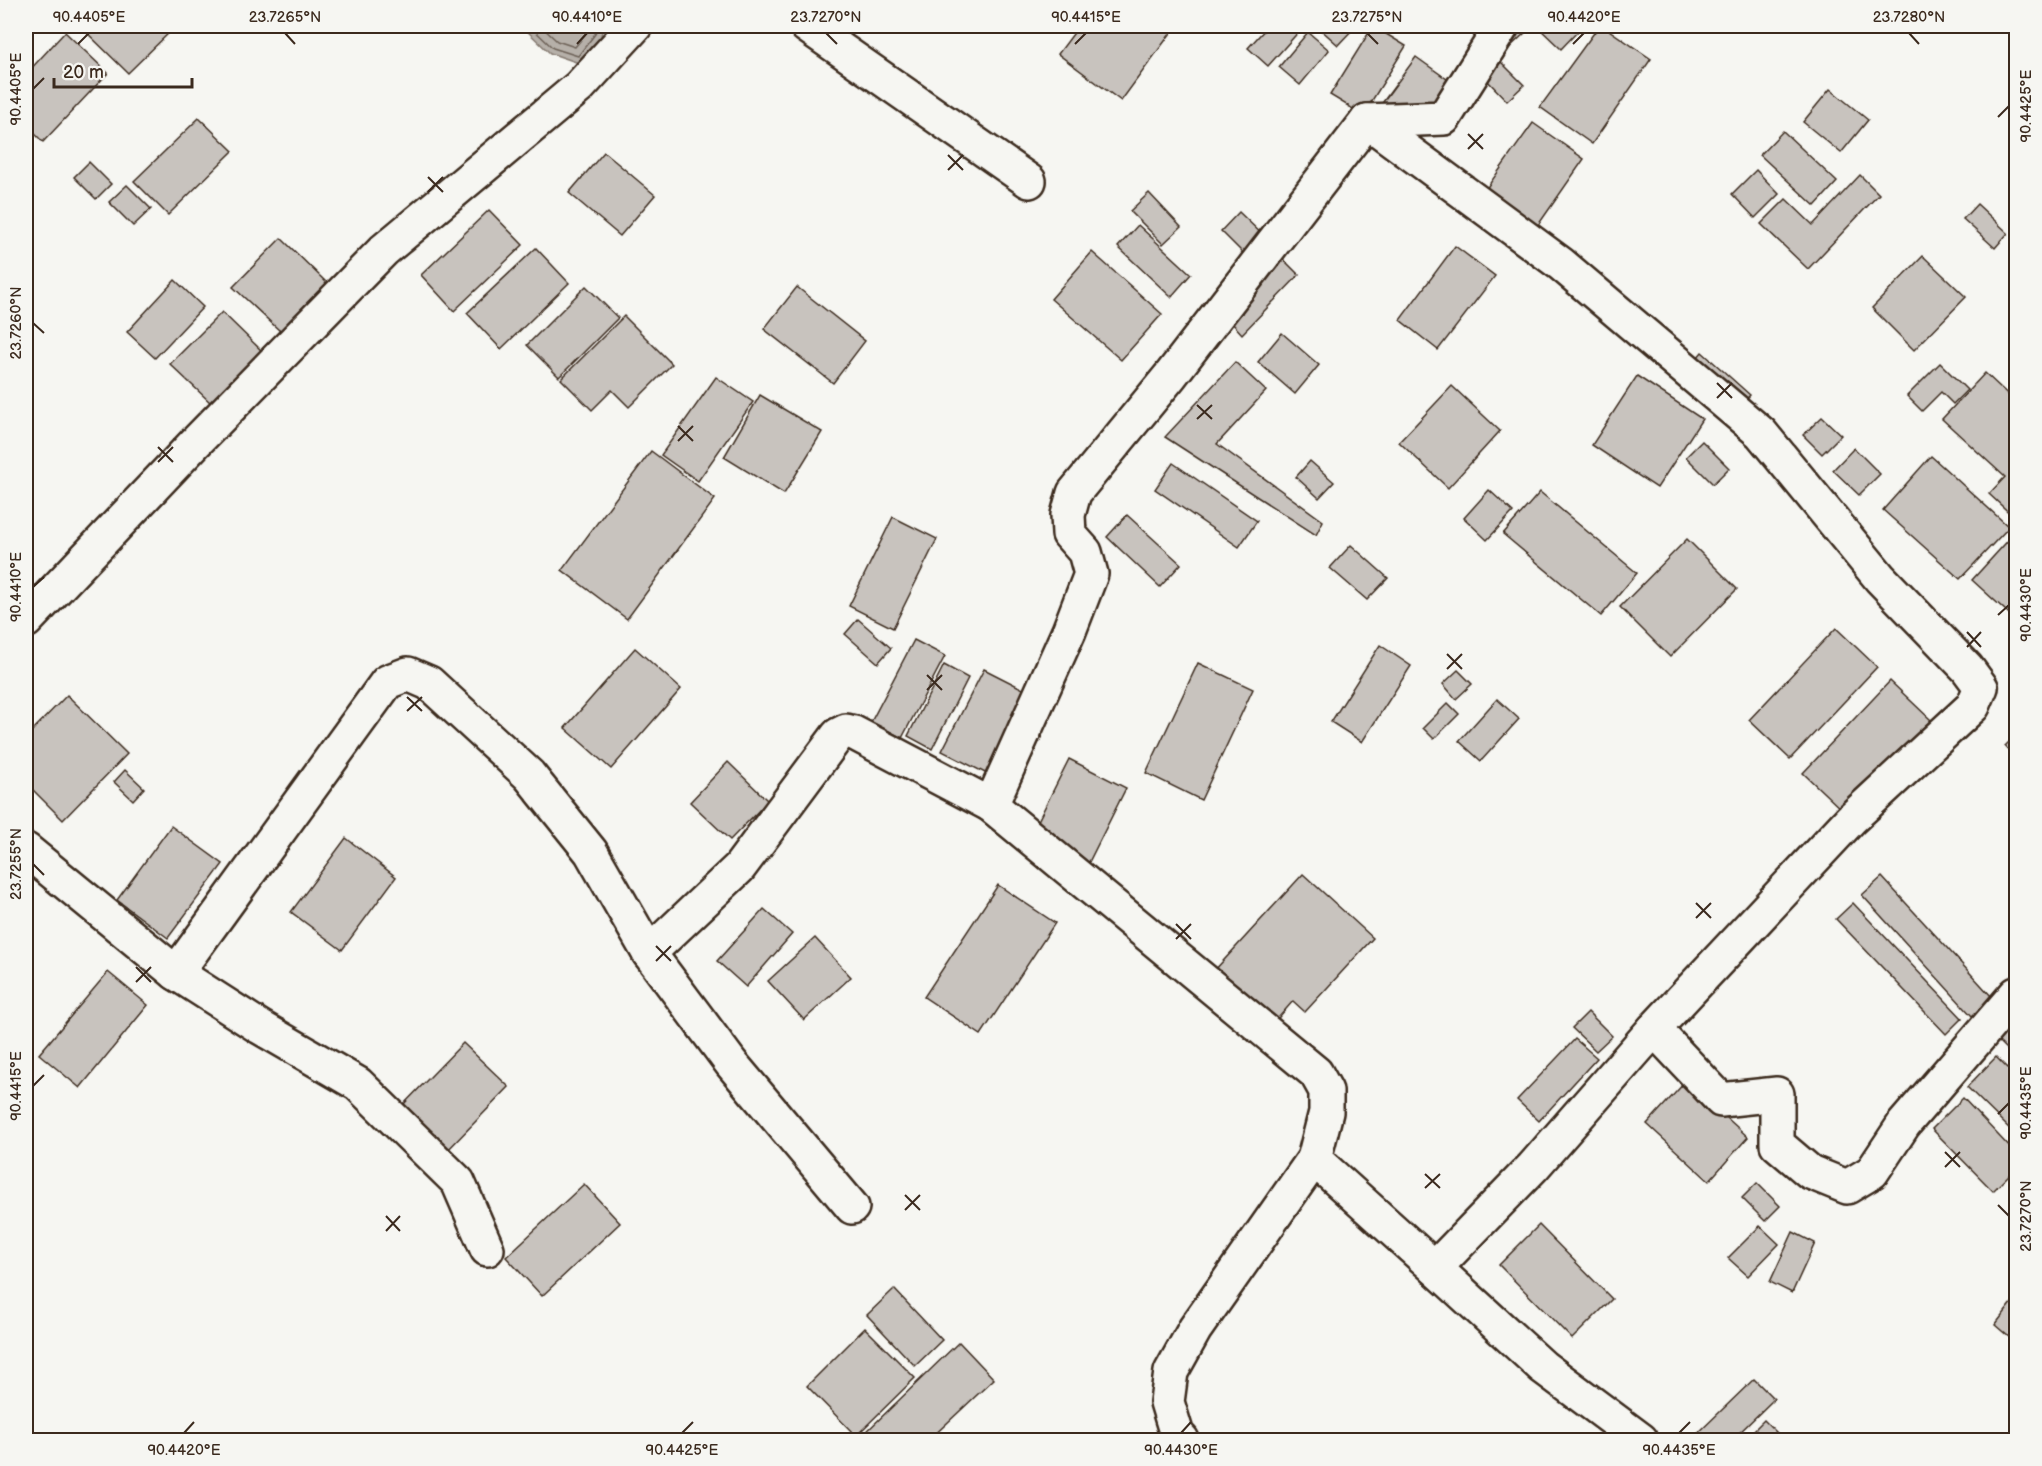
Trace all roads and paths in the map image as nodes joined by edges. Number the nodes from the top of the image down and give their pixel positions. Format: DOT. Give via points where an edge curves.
graph roads {
  1 [pos="635,26"];
  2 [pos="807,26"];
  3 [pos="1502,26"];
  4 [pos="1367,121"];
  5 [pos="1029,181"];
  6 [pos="26,621"];
  7 [pos="992,805"];
  8 [pos="26,850"];
  9 [pos="649,953"];
  10 [pos="176,973"];
  11 [pos="2016,994"];
  12 [pos="1654,1029"];
  13 [pos="1314,1159"];
  14 [pos="852,1207"];
  15 [pos="487,1249"];
  16 [pos="1435,1268"];
  17 [pos="1182,1440"];
  18 [pos="1641,1440"];
  1 -- 6 [label="street" via="579,87 384,250"];
  2 -- 5 [label="street"];
  3 -- 4 [label="street" via="1444,118"];
  4 -- 7 [label="street" via="1171,375 1074,493 1068,515 1069,534 1085,552 1091,574"];
  4 -- 12 [label="street" via="1561,264 1761,433 1880,578 1981,687 1973,706 1851,819"];
  7 -- 9 [label="street" via="846,731 838,735 739,868"];
  7 -- 13 [label="street" via="1316,1073 1326,1091 1326,1112"];
  8 -- 10 [label="street"];
  9 -- 10 [label="street" via="591,852 529,775 429,683 408,674 387,682"];
  9 -- 14 [label="street" via="731,1063"];
  10 -- 15 [label="street" via="358,1084 458,1182"];
  11 -- 12 [label="street" via="1904,1124 1872,1172 1847,1187 1810,1172 1777,1144 1777,1094 1721,1100"];
  12 -- 16 [label="street" via="1533,1167"];
  13 -- 16 [label="street"];
  13 -- 17 [label="street" via="1195,1329 1172,1372 1167,1402"];
  16 -- 18 [label="street" via="1543,1367"];
}
